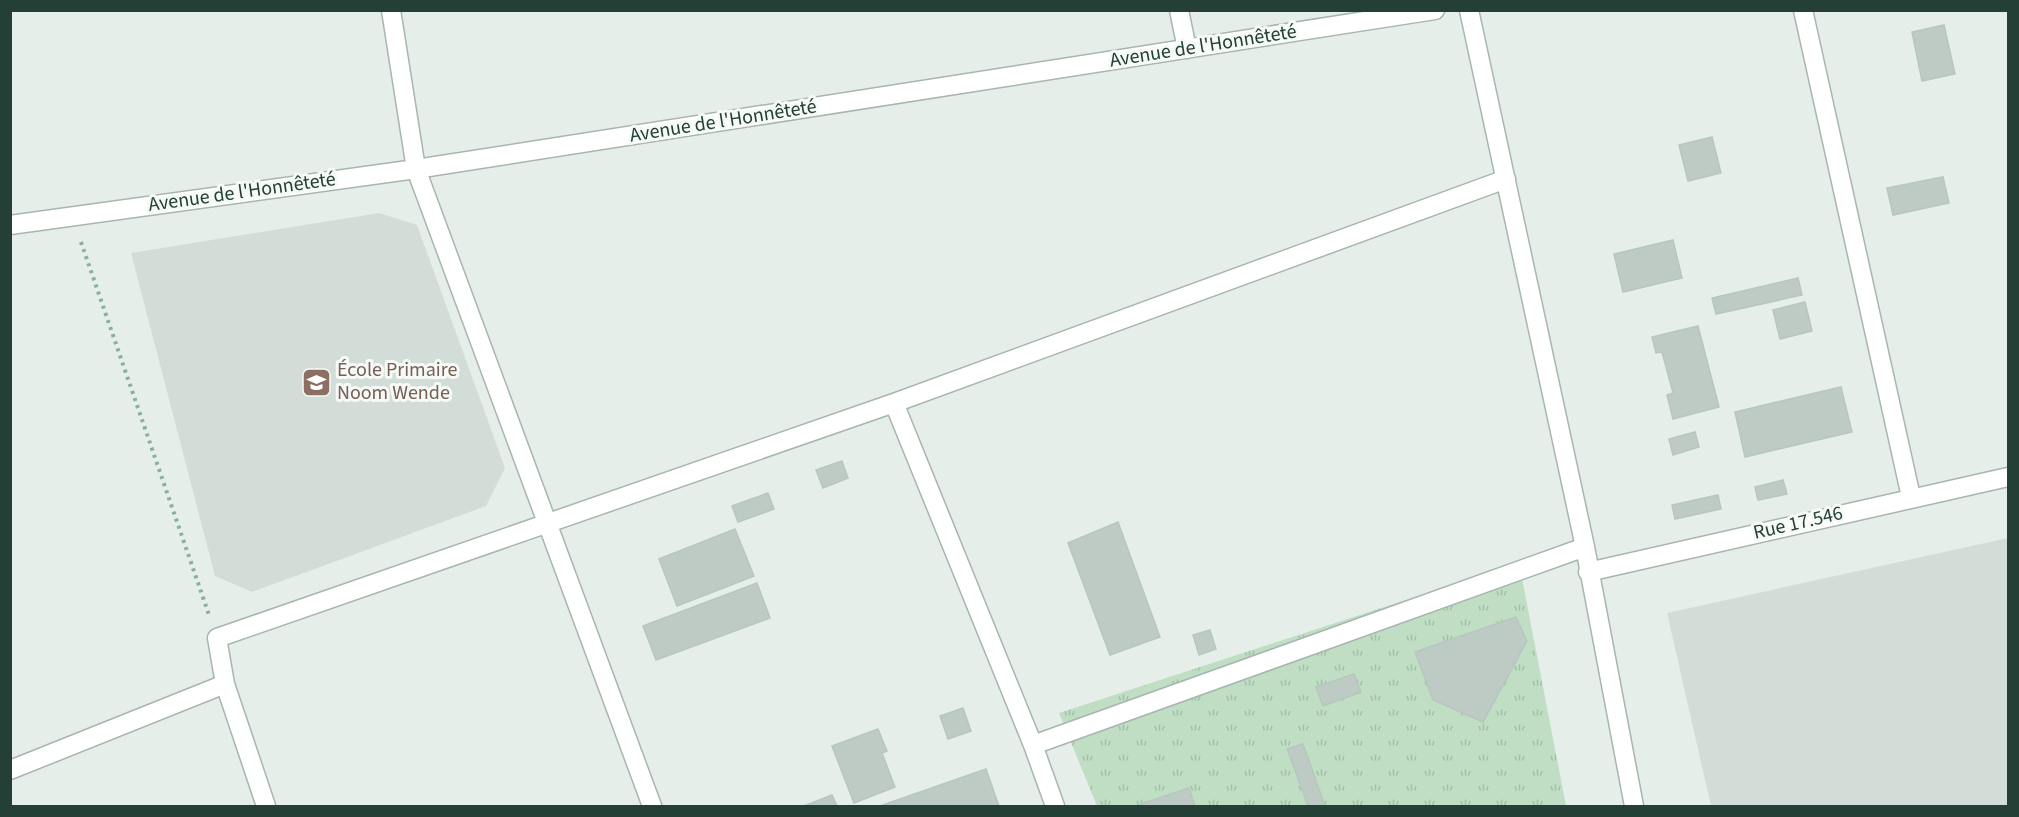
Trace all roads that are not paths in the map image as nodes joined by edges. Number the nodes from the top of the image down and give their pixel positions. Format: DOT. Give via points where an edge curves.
graph roads {
  1 [pos="391,10"];
  2 [pos="1179,10"];
  3 [pos="1435,10"];
  4 [pos="1469,10"];
  5 [pos="1803,10"];
  6 [pos="1187,49"];
  7 [pos="416,169"];
  8 [pos="1506,179"];
  9 [pos="10,225"];
  10 [pos="894,403"];
  11 [pos="2008,477"];
  12 [pos="1911,497"];
  13 [pos="548,524"];
  14 [pos="1584,547"];
  15 [pos="1588,572"];
  16 [pos="225,684"];
  17 [pos="1033,745"];
  18 [pos="10,770"];
  19 [pos="266,807"];
  20 [pos="652,807"];
  21 [pos="1055,807"];
  22 [pos="1634,807"];
  1 -- 7 [label="street"];
  2 -- 6 [label="street"];
  3 -- 6 [label="street, Avenue de l'Honnêteté"];
  4 -- 8 [label="street"];
  5 -- 12 [label="street"];
  6 -- 7 [label="street, Avenue de l'Honnêteté"];
  7 -- 9 [label="street, Avenue de l'Honnêteté"];
  7 -- 13 [label="street"];
  8 -- 10 [label="street"];
  8 -- 14 [label="street"];
  10 -- 13 [label="street"];
  10 -- 17 [label="street"];
  11 -- 12 [label="street, Rue 17.546"];
  12 -- 15 [label="street, Rue 17.546"];
  13 -- 16 [label="street" via="217,638"];
  13 -- 20 [label="street"];
  14 -- 15 [label="street"];
  14 -- 17 [label="street"];
  15 -- 22 [label="street"];
  16 -- 18 [label="street"];
  16 -- 19 [label="street"];
  17 -- 21 [label="street"];
}
